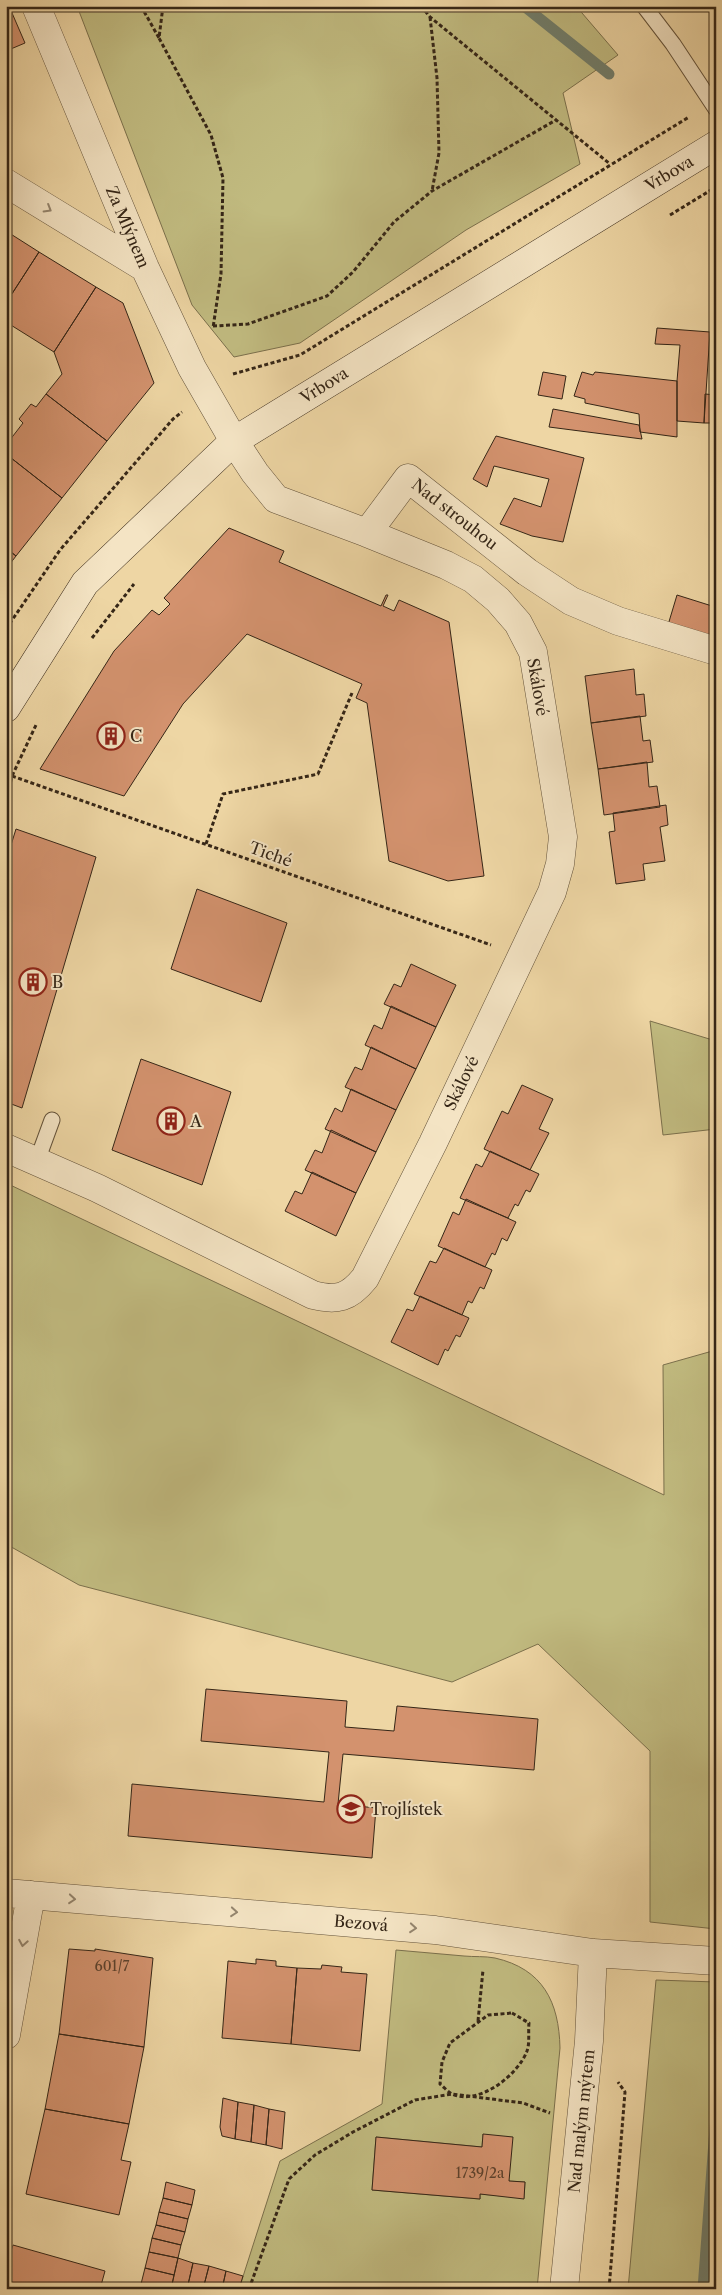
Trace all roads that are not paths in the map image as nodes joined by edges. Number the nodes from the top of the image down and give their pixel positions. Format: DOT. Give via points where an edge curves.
graph roads {
  1 [pos="36,6"];
  2 [pos="644,6"];
  3 [pos="714,106"];
  4 [pos="716,144"];
  5 [pos="6,183"];
  6 [pos="145,268"];
  7 [pos="234,441"];
  8 [pos="367,533"];
  9 [pos="716,651"];
  10 [pos="6,708"];
  11 [pos="52,1120"];
  12 [pos="6,1148"];
  13 [pos="37,1161"];
  14 [pos="19,1894"];
  15 [pos="593,1953"];
  16 [pos="703,1960"];
  17 [pos="6,2035"];
  18 [pos="564,2289"];
  1 -- 6 [label="street, Za Mlýnem"];
  2 -- 3 [label="lane"];
  4 -- 7 [label="street, Vrbova"];
  5 -- 6 [label="street, one-way"];
  6 -- 7 [label="street, Za Mlýnem" via="196,377"];
  7 -- 8 [label="street" via="276,499"];
  7 -- 10 [label="street, Vrbova" via="85,583"];
  8 -- 9 [label="street, Nad strouhou" via="408,478 527,572 571,601 618,621"];
  8 -- 13 [label="street, Skálové" via="473,579 518,623 533,652 563,837 552,892 429,1152 365,1278 357,1289 345,1296 329,1299 313,1295"];
  11 -- 13 [label="lane"];
  12 -- 13 [label="street, Skálové"];
  14 -- 15 [label="street, Bezová, one-way" via="435,1930"];
  14 -- 17 [label="street, one-way"];
  15 -- 16 [label="street, Bezová"];
  15 -- 18 [label="street, Nad malým mýtem" via="589,2041"];
}
